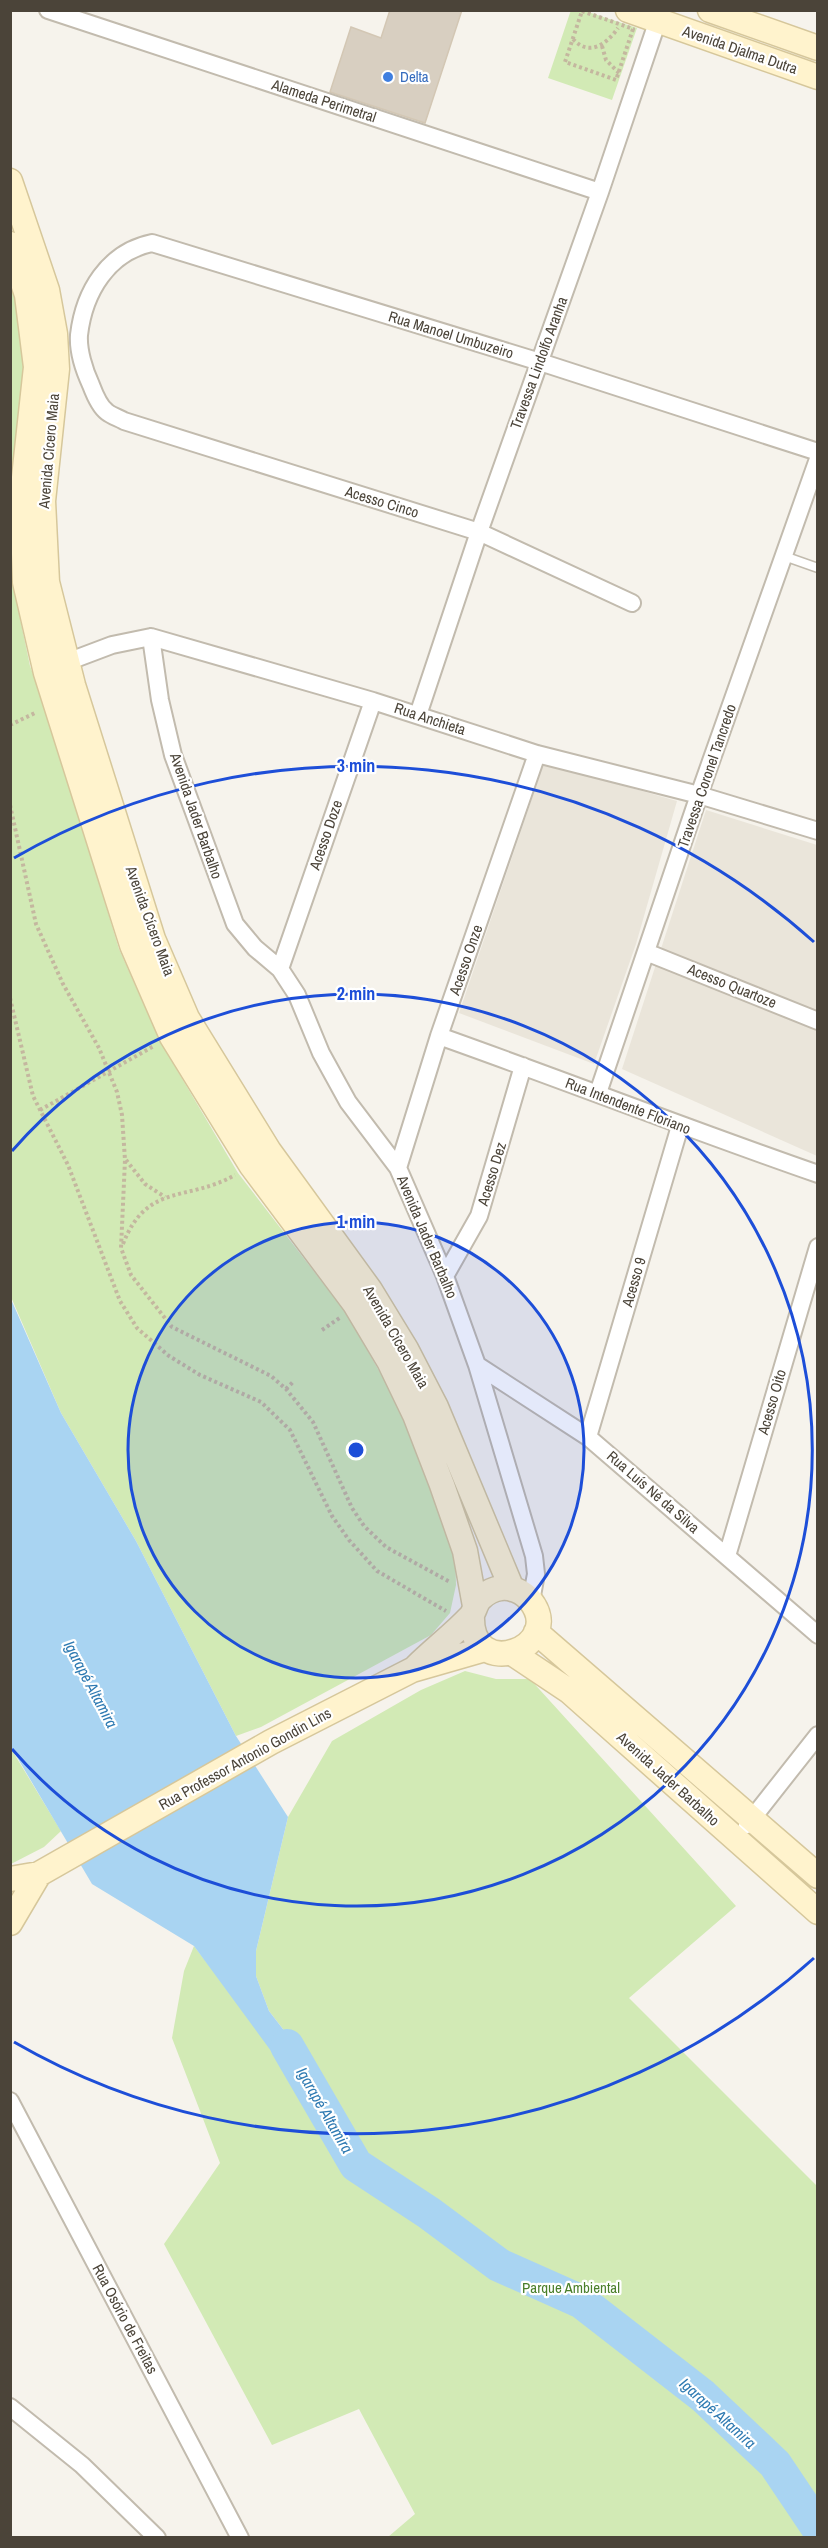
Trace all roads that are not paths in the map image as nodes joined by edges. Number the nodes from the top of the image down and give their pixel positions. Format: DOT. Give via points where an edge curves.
graph roads {
  1 [pos="48,10"];
  2 [pos="710,10"];
  3 [pos="659,16"];
  4 [pos="628,19"];
  5 [pos="818,48"];
  6 [pos="818,77"];
  7 [pos="10,181"];
  8 [pos="600,192"];
  9 [pos="10,244"];
  10 [pos="55,334"];
  11 [pos="79,336"];
  12 [pos="540,362"];
  13 [pos="818,452"];
  14 [pos="818,459"];
  15 [pos="479,532"];
  16 [pos="784,556"];
  17 [pos="818,568"];
  18 [pos="632,603"];
  19 [pos="150,637"];
  20 [pos="67,661"];
  21 [pos="46,673"];
  22 [pos="373,701"];
  23 [pos="418,715"];
  24 [pos="537,754"];
  25 [pos="699,795"];
  26 [pos="818,831"];
  27 [pos="646,952"];
  28 [pos="280,969"];
  29 [pos="818,1021"];
  30 [pos="440,1036"];
  31 [pos="523,1065"];
  32 [pos="598,1093"];
  33 [pos="680,1126"];
  34 [pos="398,1168"];
  35 [pos="818,1174"];
  36 [pos="818,1247"];
  37 [pos="446,1276"];
  38 [pos="477,1365"];
  39 [pos="588,1437"];
  40 [pos="727,1556"];
  41 [pos="521,1595"];
  42 [pos="465,1611"];
  43 [pos="536,1632"];
  44 [pos="818,1635"];
  45 [pos="485,1649"];
  46 [pos="512,1653"];
  47 [pos="412,1670"];
  48 [pos="818,1735"];
  49 [pos="750,1817"];
  50 [pos="738,1842"];
  51 [pos="46,1870"];
  52 [pos="818,1876"];
  53 [pos="10,1879"];
  54 [pos="818,1912"];
  55 [pos="10,1923"];
  56 [pos="10,2101"];
  57 [pos="10,2407"];
  58 [pos="157,2538"];
  59 [pos="240,2538"];
  1 -- 8 [label="street, Alameda Perimetral"];
  2 -- 5 [label="main road, Avenida Djalma Dutra"];
  3 -- 4 [label="main road, Avenida Djalma Dutra"];
  3 -- 6 [label="main road, Avenida Djalma Dutra"];
  3 -- 8 [label="street, Travessa Lindolfo Aranha"];
  7 -- 10 [label="main road, Avenida Cícero Maia" via="47,290"];
  8 -- 12 [label="street, Travessa Lindolfo Aranha"];
  9 -- 21 [label="main road, Avenida Cícero Maia" via="27,295 36,367 22,496 25,582"];
  10 -- 11 [label="street"];
  10 -- 20 [label="main road, Avenida Cícero Maia" via="57,369 43,501 46,582"];
  11 -- 12 [label="street, Rua Manoel Umbuzeiro" via="88,300 104,271 133,247 152,243"];
  11 -- 15 [label="street, Acesso Cinco" via="93,390 106,412 124,421"];
  12 -- 13 [label="street, Rua Manoel Umbuzeiro"];
  12 -- 15 [label="street, Travessa Lindolfo Aranha"];
  14 -- 16 [label="street, Travessa Coronel Tancredo"];
  15 -- 18 [label="street, Acesso Cinco"];
  15 -- 23 [label="street, Travessa Lindolfo Aranha"];
  16 -- 17 [label="lane"];
  16 -- 25 [label="street, Travessa Coronel Tancredo"];
  19 -- 20 [label="street, Rua Anchieta"];
  19 -- 22 [label="street, Rua Anchieta"];
  19 -- 28 [label="street, Avenida Jader Barbalho" via="173,755 214,871 236,924 255,948"];
  20 -- 21 [label="street, Rua Anchieta"];
  20 -- 41 [label="main road, Avenida Cícero Maia" via="153,939 188,1018 269,1151 370,1290 406,1349"];
  21 -- 42 [label="main road, Avenida Cícero Maia" via="132,945 171,1037 251,1165 355,1304 389,1361 415,1415 465,1551"];
  22 -- 23 [label="street, Rua Anchieta"];
  22 -- 28 [label="street, Acesso Doze"];
  23 -- 24 [label="street, Rua Anchieta"];
  24 -- 25 [label="street, Rua Anchieta"];
  24 -- 30 [label="street, Acesso Onze"];
  25 -- 26 [label="street, Rua Anchieta"];
  25 -- 27 [label="street, Travessa Coronel Tancredo"];
  27 -- 29 [label="street, Acesso Quartoze"];
  27 -- 32 [label="street, Travessa Coronel Tancredo"];
  28 -- 34 [label="street, Avenida Jader Barbalho" via="297,995 321,1053 348,1102"];
  30 -- 31 [label="street, Rua Intendente Floriano"];
  30 -- 34 [label="street, Acesso Onze"];
  31 -- 32 [label="street, Rua Intendente Floriano"];
  31 -- 37 [label="street, Acesso Dez" via="479,1216"];
  32 -- 33 [label="street, Rua Intendente Floriano"];
  33 -- 35 [label="street, Rua Intendente Floriano"];
  33 -- 39 [label="street, Acesso 9"];
  34 -- 37 [label="street, Avenida Jader Barbalho"];
  36 -- 40 [label="street, Acesso Oito"];
  37 -- 38 [label="street, Avenida Jader Barbalho"];
  38 -- 39 [label="street, Rua Luís Né da Silva"];
  38 -- 41 [label="street, Avenida Jader Barbalho" via="534,1556 536,1574"];
  39 -- 40 [label="street, Rua Luís Né da Silva"];
  40 -- 44 [label="street, Rua Luís Né da Silva"];
  41 -- 42 [label="main road" via="490,1591"];
  41 -- 43 [label="main road" via="537,1621"];
  42 -- 45 [label="main road"];
  42 -- 47 [label="main road"];
  43 -- 46 [label="main road" via="531,1641"];
  43 -- 49 [label="main road, Avenida Jader Barbalho"];
  45 -- 46 [label="main road" via="503,1655"];
  45 -- 47 [label="main road, Rua Professor Antonio Gondin Lins"];
  46 -- 50 [label="main road, Avenida Jader Barbalho" via="569,1690"];
  47 -- 51 [label="main road, Rua Professor Antonio Gondin Lins" via="271,1742"];
  48 -- 49 [label="street"];
  49 -- 50 [label="street"];
  49 -- 52 [label="main road, Avenida Jader Barbalho"];
  50 -- 54 [label="main road, Avenida Jader Barbalho"];
  51 -- 53 [label="main road, Rua Professor Antonio Gondin Lins"];
  51 -- 55 [label="main road"];
  56 -- 59 [label="street, Rua Osório de Freitas"];
  57 -- 58 [label="street" via="82,2465"];
}
